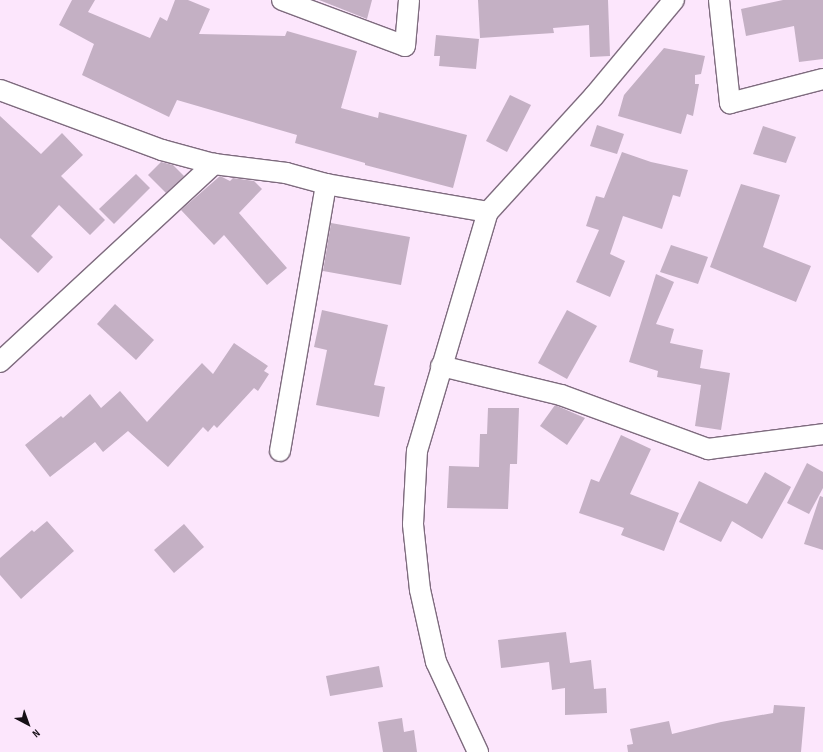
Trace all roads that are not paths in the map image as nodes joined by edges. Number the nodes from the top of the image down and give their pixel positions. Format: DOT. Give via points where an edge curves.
graph roads {
  1 [pos="282,0"];
  2 [pos="409,0"];
  3 [pos="674,0"];
  4 [pos="719,0"];
  5 [pos="823,79"];
  6 [pos="0,90"];
  7 [pos="214,164"];
  8 [pos="326,184"];
  9 [pos="488,212"];
  10 [pos="0,362"];
  11 [pos="441,366"];
  12 [pos="823,434"];
  13 [pos="280,451"];
  14 [pos="478,752"];
  1 -- 2 [label="street" via="405,46"];
  3 -- 9 [label="street" via="594,96"];
  4 -- 5 [label="street" via="730,102"];
  6 -- 7 [label="street" via="162,150"];
  7 -- 8 [label="street" via="286,173"];
  7 -- 10 [label="street"];
  8 -- 9 [label="street"];
  8 -- 13 [label="street"];
  9 -- 11 [label="street"];
  11 -- 12 [label="street" via="561,395 708,449"];
  11 -- 14 [label="street" via="417,451 413,524 420,590 436,662"];
}
